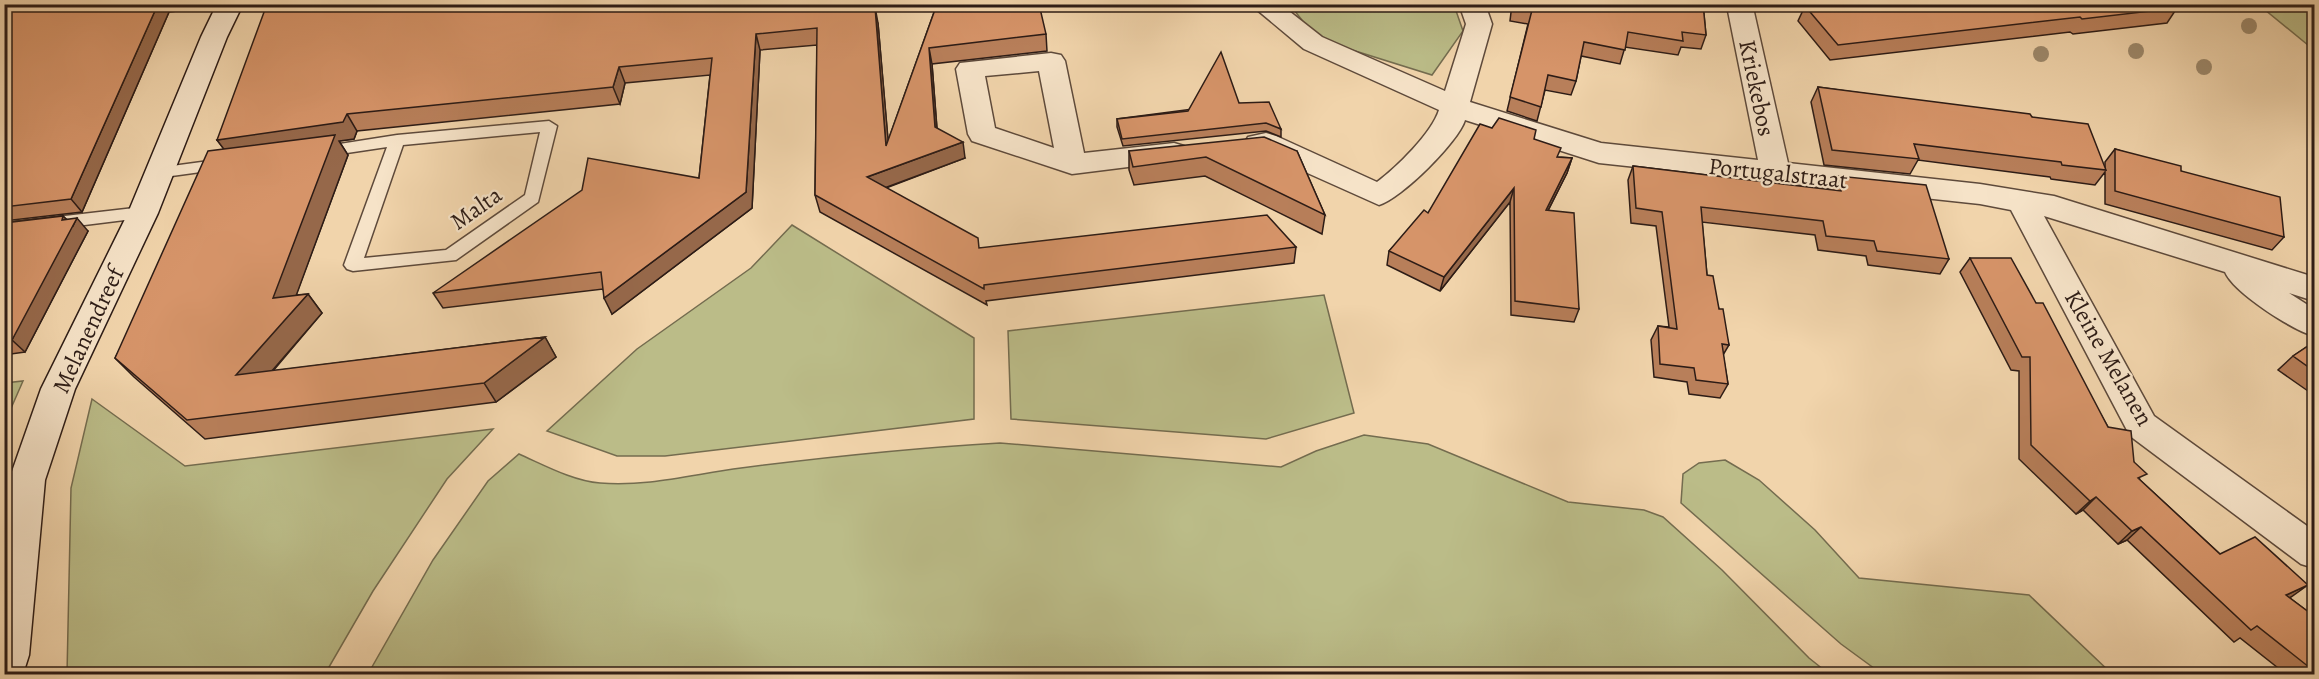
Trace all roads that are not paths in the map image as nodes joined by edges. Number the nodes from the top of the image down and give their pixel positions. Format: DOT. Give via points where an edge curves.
graph roads {
  1 [pos="230,4"];
  2 [pos="1263,4"];
  3 [pos="1472,4"];
  4 [pos="1747,4"];
  5 [pos="1456,107"];
  6 [pos="397,140"];
  7 [pos="1231,147"];
  8 [pos="1197,150"];
  9 [pos="305,154"];
  10 [pos="237,163"];
  11 [pos="1072,164"];
  12 [pos="157,173"];
  13 [pos="1775,173"];
  14 [pos="2021,201"];
  15 [pos="143,213"];
  16 [pos="4,230"];
  17 [pos="2225,260"];
  18 [pos="2314,289"];
  19 [pos="2314,322"];
  20 [pos="2314,552"];
  21 [pos="4,672"];
  1 -- 12 [label="street, Melanendreef"];
  2 -- 5 [label="street, Portugalstraat" via="1313,44"];
  3 -- 5 [label="street" via="1479,24"];
  4 -- 13 [label="street, Kriekebos" via="1741,11"];
  5 -- 7 [label="street" via="1449,125 1398,182 1379,195 1266,143"];
  5 -- 13 [label="street, Portugalstraat" via="1599,153"];
  6 -- 6 [label="lane, Malta" via="479,133 549,126 532,198 450,256 353,265"];
  6 -- 9 [label="lane, Malta"];
  8 -- 11 [label="street"];
  10 -- 12 [label="lane"];
  12 -- 15 [label="street, Melanendreef"];
  13 -- 14 [label="street, Portugalstraat"];
  14 -- 17 [label="street, Portugalstraat" via="2054,207"];
  14 -- 20 [label="street, Kleine Melanen" via="2142,426"];
  15 -- 16 [label="lane"];
  15 -- 21 [label="street, Melanendreef" via="58,389 27,480"];
  17 -- 18 [label="street, Portugalstraat"];
  17 -- 19 [label="street" via="2286,308"];
}
